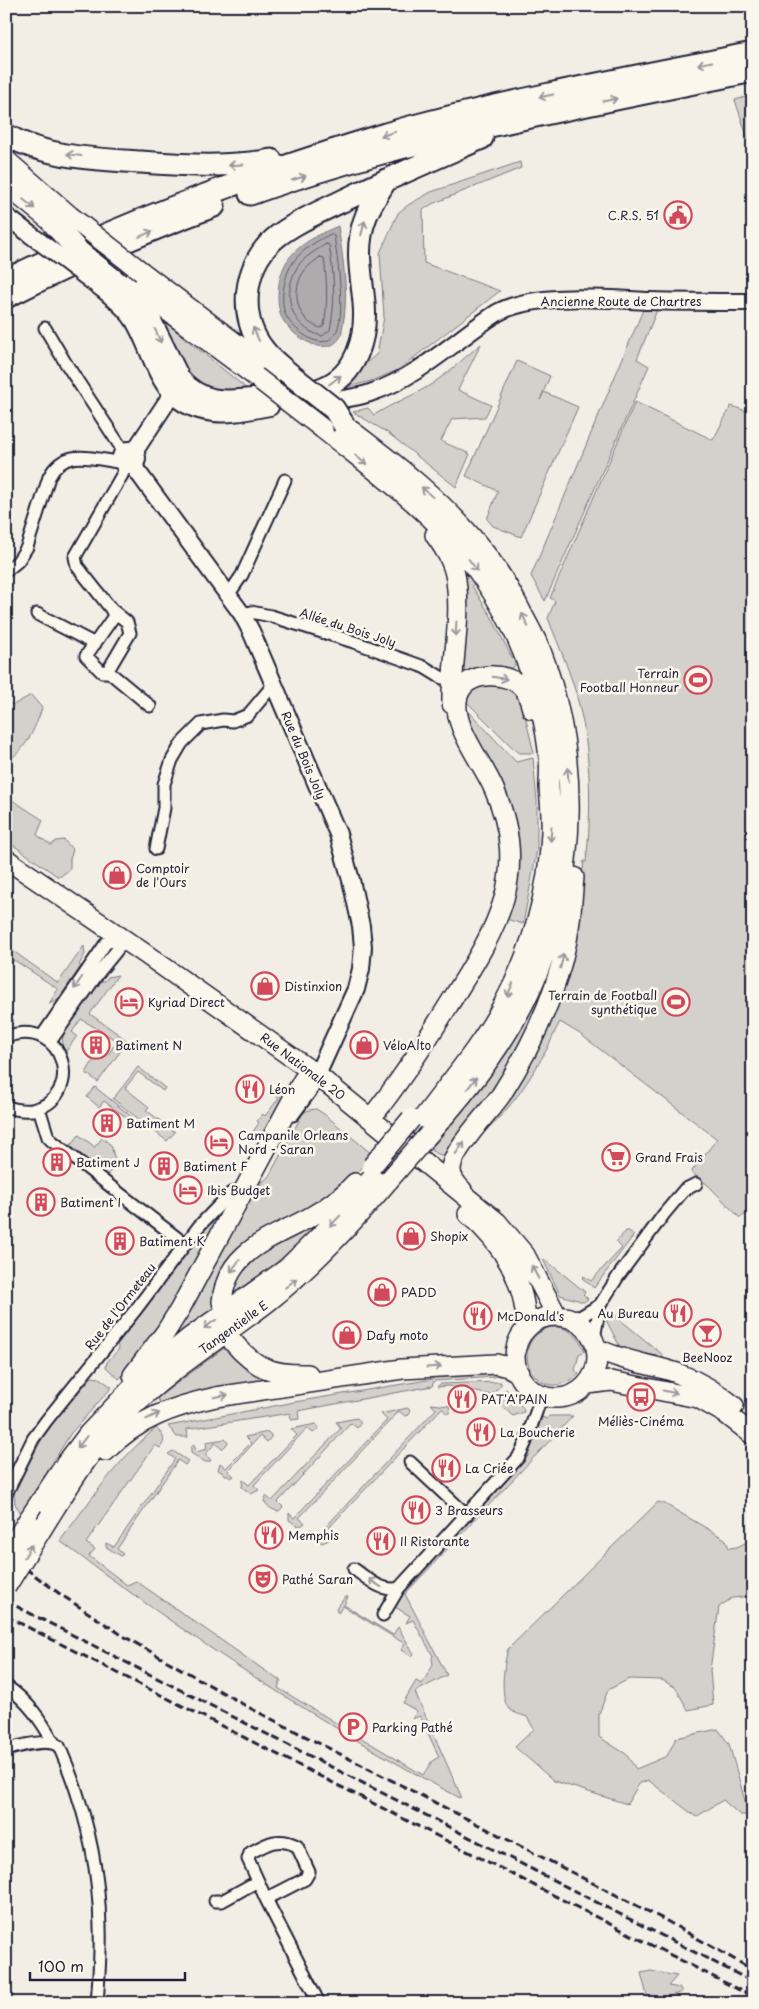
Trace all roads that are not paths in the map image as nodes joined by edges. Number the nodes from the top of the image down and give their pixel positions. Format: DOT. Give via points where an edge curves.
graph roads {
  1 [pos="753,53"];
  2 [pos="753,71"];
  3 [pos="528,118"];
  4 [pos="6,135"];
  5 [pos="6,160"];
  6 [pos="301,161"];
  7 [pos="386,180"];
  8 [pos="6,184"];
  9 [pos="6,216"];
  10 [pos="61,220"];
  11 [pos="6,280"];
  12 [pos="123,282"];
  13 [pos="6,297"];
  14 [pos="753,302"];
  15 [pos="45,328"];
  16 [pos="281,372"];
  17 [pos="172,394"];
  18 [pos="344,425"];
  19 [pos="128,459"];
  20 [pos="285,480"];
  21 [pos="416,504"];
  22 [pos="6,571"];
  23 [pos="229,594"];
  24 [pos="111,609"];
  25 [pos="37,614"];
  26 [pos="242,614"];
  27 [pos="95,644"];
  28 [pos="106,672"];
  29 [pos="442,678"];
  30 [pos="274,684"];
  31 [pos="150,706"];
  32 [pos="488,775"];
  33 [pos="549,786"];
  34 [pos="569,824"];
  35 [pos="156,849"];
  36 [pos="6,859"];
  37 [pos="6,874"];
  38 [pos="115,943"];
  39 [pos="6,1037"];
  40 [pos="46,1039"];
  41 [pos="311,1081"];
  42 [pos="6,1106"];
  43 [pos="39,1108"];
  44 [pos="370,1118"];
  45 [pos="420,1126"];
  46 [pos="379,1172"];
  47 [pos="696,1184"];
  48 [pos="244,1190"];
  49 [pos="474,1204"];
  50 [pos="185,1244"];
  51 [pos="222,1302"];
  52 [pos="600,1305"];
  53 [pos="566,1318"];
  54 [pos="526,1329"];
  55 [pos="233,1342"];
  56 [pos="596,1345"];
  57 [pos="402,1369"];
  58 [pos="519,1372"];
  59 [pos="145,1376"];
  60 [pos="587,1384"];
  61 [pos="542,1395"];
  62 [pos="124,1416"];
  63 [pos="753,1421"];
  64 [pos="753,1436"];
  65 [pos="410,1462"];
  66 [pos="6,1494"];
  67 [pos="467,1515"];
  68 [pos="6,1555"];
  69 [pos="354,1569"];
  70 [pos="6,1587"];
  71 [pos="399,1588"];
  72 [pos="384,1615"];
  73 [pos="6,1686"];
  74 [pos="54,1743"];
  75 [pos="6,1750"];
  76 [pos="258,1881"];
  77 [pos="266,1899"];
  78 [pos="215,1901"];
  79 [pos="97,2003"];
  80 [pos="319,2003"];
  1 -- 6 [label="highway, one-way" via="410,127"];
  3 -- 2 [label="highway, one-way"];
  3 -- 7 [label="highway"];
  13 -- 3 [label="highway, one-way" via="145,234 258,190 409,145"];
  6 -- 4 [label="highway, one-way" via="286,157 242,165 204,166 106,160 44,150"];
  5 -- 10 [label="main road"];
  6 -- 11 [label="highway" via="180,203"];
  12 -- 7 [label="highway, one-way" via="143,306 179,379 204,398 236,401 282,397 322,388 345,372 362,341 365,317 361,234 370,206"];
  16 -- 7 [label="highway, one-way" via="256,337 250,321 247,295 255,262 274,239 290,228"];
  8 -- 10 [label="main road, one-way"];
  9 -- 12 [label="main road, Ancienne Route de Chartres, bridge" via="31,235"];
  10 -- 12 [label="highway, bridge" via="79,252"];
  12 -- 16 [label="main road"];
  12 -- 17 [label="main road, Ancienne Route de Chartres" via="123,306 133,319 158,375"];
  12 -- 21 [label="main road, one-way, bridge" via="256,377"];
  14 -- 17 [label="main road, Ancienne Route de Chartres" via="529,301 497,313 403,379 361,396 223,414 192,407"];
  15 -- 19 [label="street"];
  16 -- 18 [label="highway, bridge" via="334,409"];
  17 -- 19 [label="main road"];
  34 -- 18 [label="main road, one-way" via="565,744 553,691 540,650 511,591 486,554 450,512 406,471"];
  19 -- 22 [label="street" via="117,462 80,456 56,466 49,477 23,555"];
  19 -- 23 [label="main road, Rue du Bois Joly"];
  19 -- 24 [label="street" via="75,557 77,566"];
  20 -- 23 [label="street" via="242,575"];
  21 -- 32 [label="main road, one-way" via="424,525 450,559 456,579 454,726"];
  21 -- 33 [label="main road, one-way" via="469,560 512,628 539,702 549,761"];
  23 -- 26 [label="main road, Rue du Bois Joly"];
  24 -- 27 [label="street" via="114,616"];
  24 -- 28 [label="street" via="127,622 130,633"];
  25 -- 27 [label="street"];
  26 -- 29 [label="street, Allée du Bois Joly" via="251,612 349,640 424,667"];
  26 -- 30 [label="main road, Rue du Bois Joly"];
  27 -- 28 [label="street" via="86,656"];
  28 -- 31 [label="street"];
  30 -- 35 [label="street" via="248,715 233,721 201,724 182,743 164,784 164,808"];
  30 -- 41 [label="main road, Rue du Bois Joly" via="338,834 351,880 363,947 362,969 356,990"];
  32 -- 33 [label="main road, one-way" via="461,726 457,711 458,695 474,680 498,676 518,685 529,698"];
  32 -- 44 [label="main road" via="501,806 509,846 501,910 470,973"];
  33 -- 45 [label="main road, one-way" via="551,833 546,879 533,932 504,1004"];
  45 -- 34 [label="main road, one-way" via="469,1087 500,1044 538,973 560,894 567,860"];
  49 -- 34 [label="main road, one-way" via="452,1176 452,1164 457,1152 521,1063 546,1014 566,944 577,850"];
  36 -- 38 [label="main road, Rue Nationale 20"];
  37 -- 38 [label="main road, Rue Nationale 20"];
  38 -- 40 [label="street"];
  38 -- 41 [label="main road, Rue Nationale 20"];
  38 -- 41 [label="main road, Rue Nationale 20" via="181,979"];
  39 -- 40 [label="street" via="22,1033"];
  40 -- 43 [label="street" via="59,1052 64,1064 64,1078 55,1096"];
  41 -- 44 [label="main road, Rue Nationale 20"];
  41 -- 48 [label="main road"];
  41 -- 54 [label="main road, Rue Nationale 20" via="495,1239 515,1274 526,1310"];
  42 -- 43 [label="street" via="26,1111"];
  43 -- 50 [label="street" via="52,1141"];
  44 -- 49 [label="main road, Rue Nationale 20"];
  45 -- 46 [label="main road"];
  46 -- 51 [label="main road, one-way" via="312,1216 248,1251 227,1278"];
  46 -- 59 [label="main road" via="286,1269 189,1338"];
  47 -- 52 [label="street" via="684,1190 670,1206"];
  48 -- 50 [label="street, Rue de l'Ormeteau" via="228,1196"];
  48 -- 59 [label="main road" via="165,1333"];
  53 -- 49 [label="main road, Rue Nationale 20, one-way" via="525,1255 497,1222"];
  50 -- 66 [label="street, Rue de l'Ormeteau" via="46,1421"];
  52 -- 53 [label="street"];
  52 -- 56 [label="street"];
  53 -- 54 [label="main road" via="540,1319"];
  53 -- 56 [label="main road, Rue Nationale 20" via="583,1326"];
  54 -- 58 [label="main road, Rue Nationale 20" via="516,1350"];
  55 -- 57 [label="main road" via="251,1361 276,1373"];
  56 -- 60 [label="main road" via="594,1373"];
  56 -- 63 [label="main road, Rue Nationale 20" via="618,1357 677,1373 700,1383"];
  57 -- 58 [label="main road, one-way" via="496,1364"];
  62 -- 57 [label="main road, one-way" via="216,1397"];
  58 -- 61 [label="main road" via="524,1382"];
  59 -- 62 [label="main road"];
  59 -- 62 [label="main road"];
  60 -- 61 [label="main road" via="567,1396 554,1398"];
  60 -- 64 [label="main road, one-way" via="611,1380 698,1398 726,1414"];
  61 -- 67 [label="street" via="518,1458"];
  62 -- 68 [label="main road, one-way, bridge" via="64,1466"];
  70 -- 62 [label="main road, one-way, bridge" via="78,1473 96,1463"];
  65 -- 67 [label="street"];
  67 -- 71 [label="street"];
  71 -- 69 [label="street, one-way" via="384,1589"];
  71 -- 72 [label="street"];
  73 -- 74 [label="street" via="25,1700"];
  74 -- 75 [label="street"];
  74 -- 79 [label="street" via="59,1746 71,1774 94,1857 100,1927"];
  76 -- 77 [label="street"];
  76 -- 77 [label="street" via="248,1859 250,1853 273,1841 297,1846 309,1872 305,1879"];
  76 -- 78 [label="street" via="222,1901"];
  77 -- 80 [label="street"];
}
